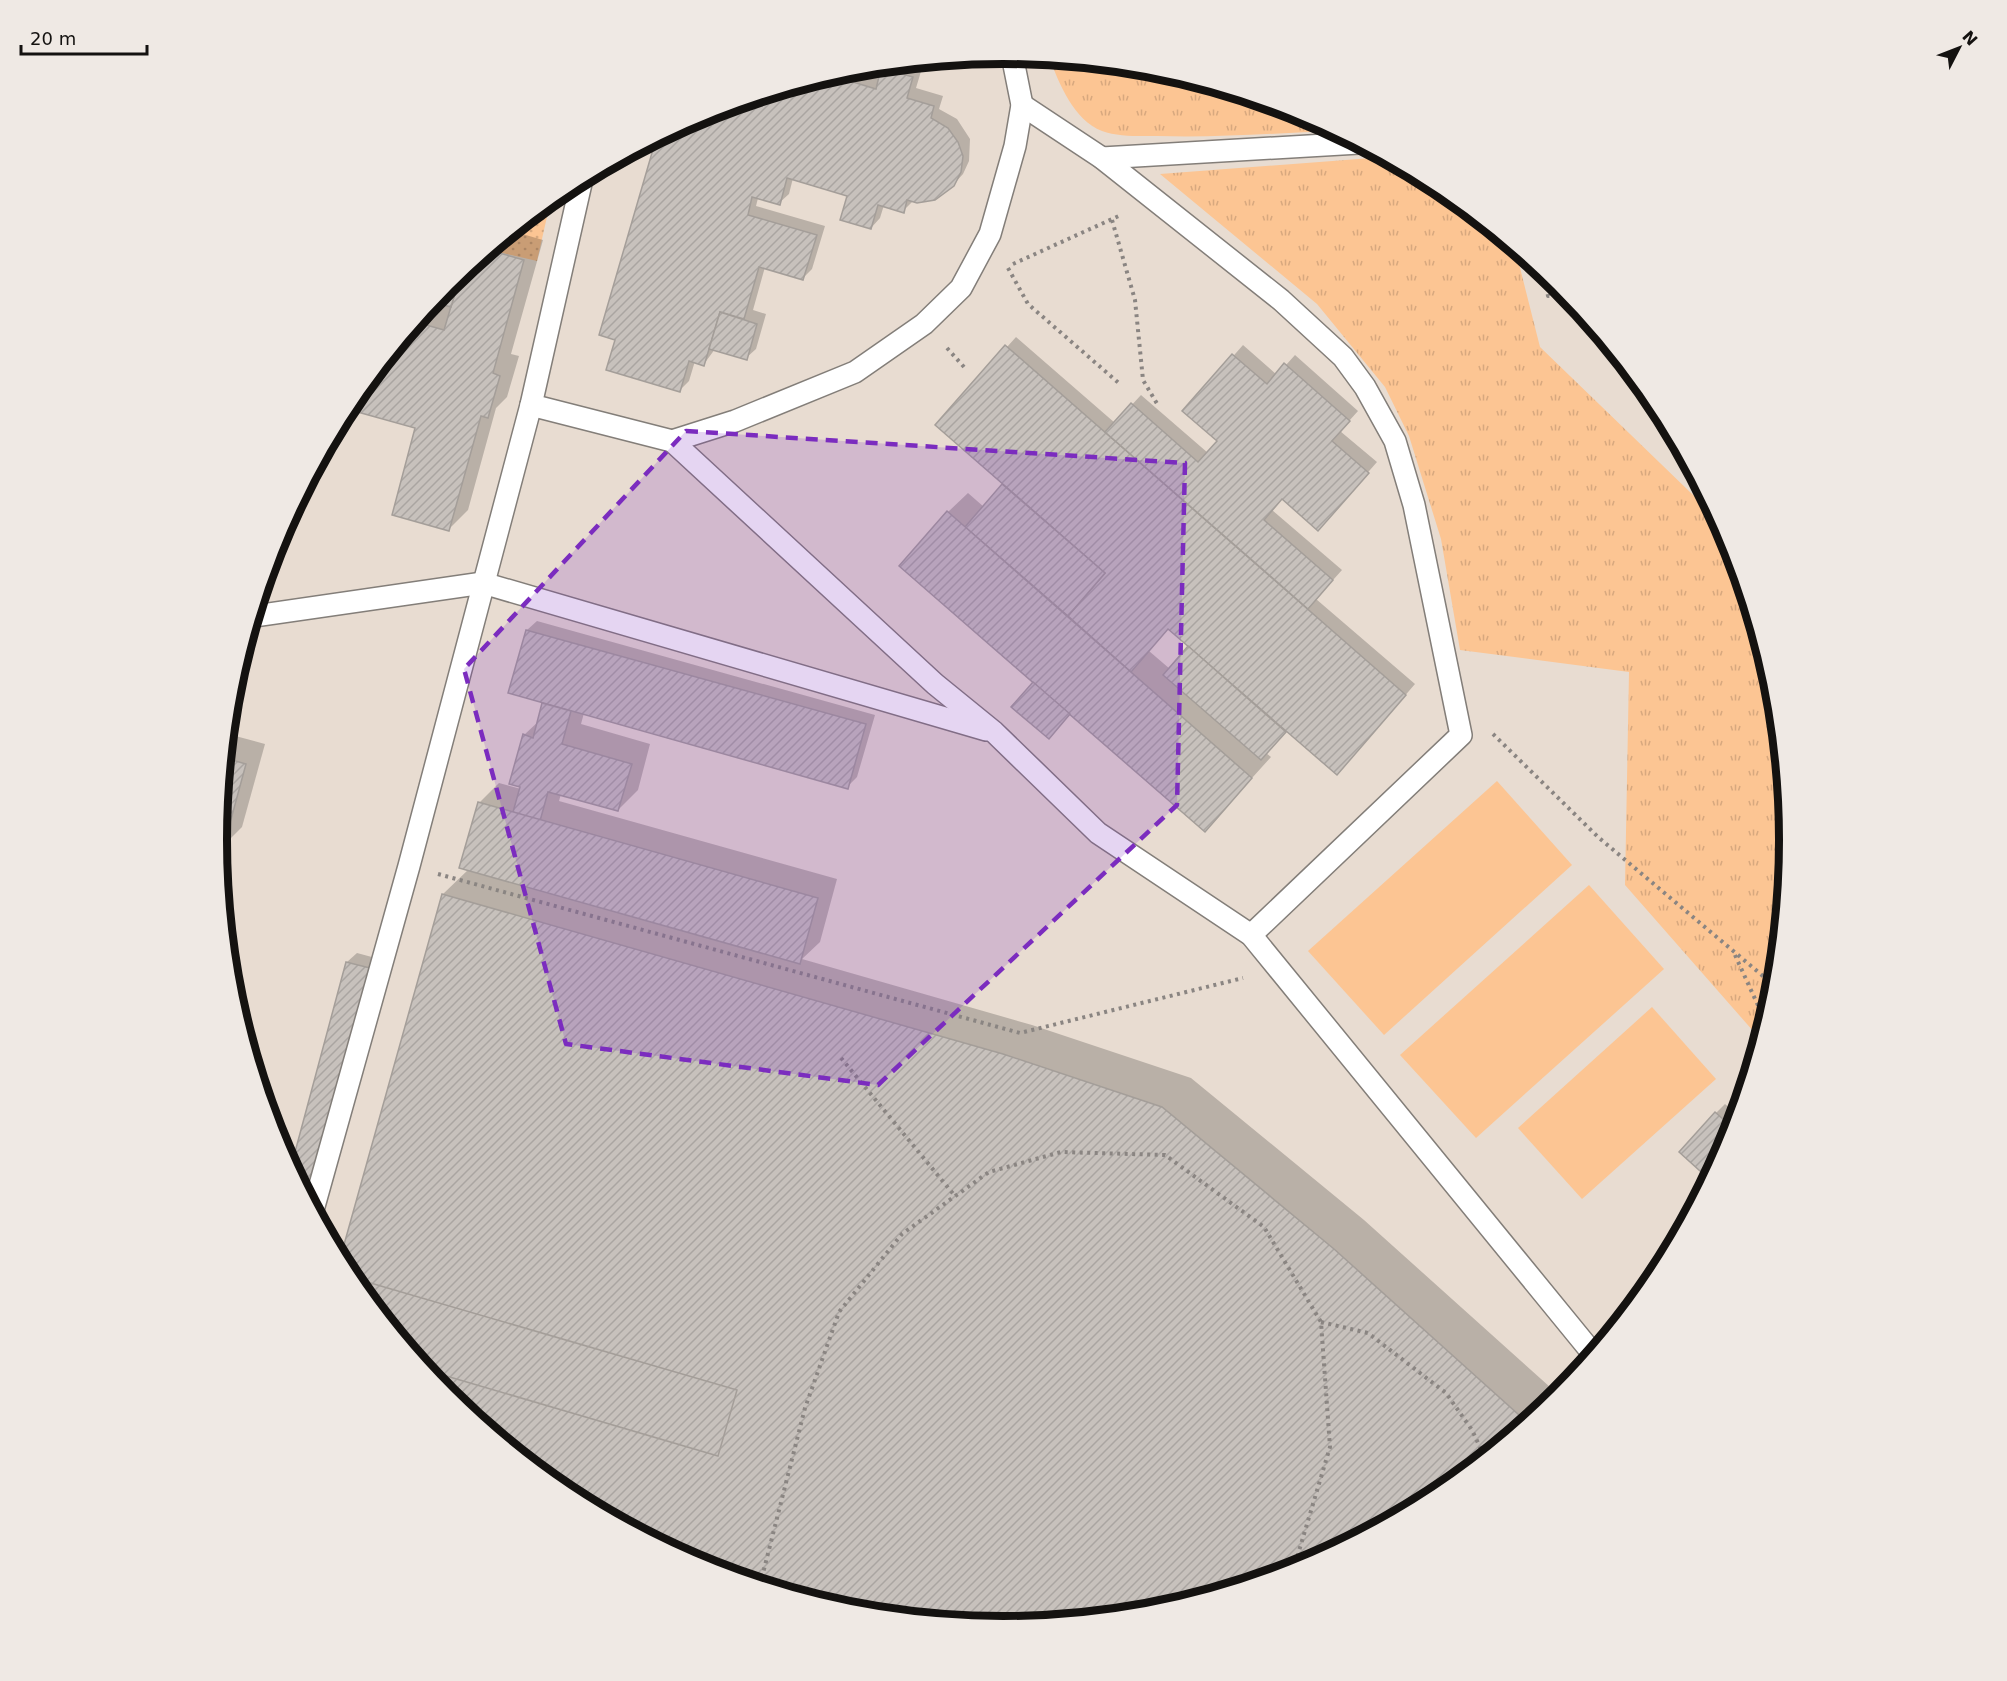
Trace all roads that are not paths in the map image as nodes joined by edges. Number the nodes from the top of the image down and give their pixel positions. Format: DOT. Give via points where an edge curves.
graph roads {
  1 [pos="1014,64"];
  2 [pos="1022,105"];
  3 [pos="1344,144"];
  4 [pos="1102,158"];
  5 [pos="579,190"];
  6 [pos="531,405"];
  7 [pos="672,441"];
  8 [pos="483,583"];
  9 [pos="262,615"];
  10 [pos="994,732"];
  11 [pos="1251,935"];
  12 [pos="316,1199"];
  13 [pos="1589,1349"];
  1 -- 2 [label="lane"];
  2 -- 4 [label="lane"];
  2 -- 7 [label="lane" via="1008,174 990,234 961,288 924,324 855,372 735,421"];
  3 -- 4 [label="lane"];
  4 -- 11 [label="lane" via="1281,300 1343,357 1365,387 1395,441 1414,505 1454,696 1461,735"];
  5 -- 6 [label="lane"];
  6 -- 7 [label="lane"];
  6 -- 8 [label="lane"];
  7 -- 10 [label="lane" via="936,684"];
  8 -- 9 [label="lane"];
  8 -- 10 [label="lane"];
  8 -- 12 [label="lane"];
  10 -- 11 [label="lane" via="1098,833"];
  11 -- 13 [label="lane"];
}
